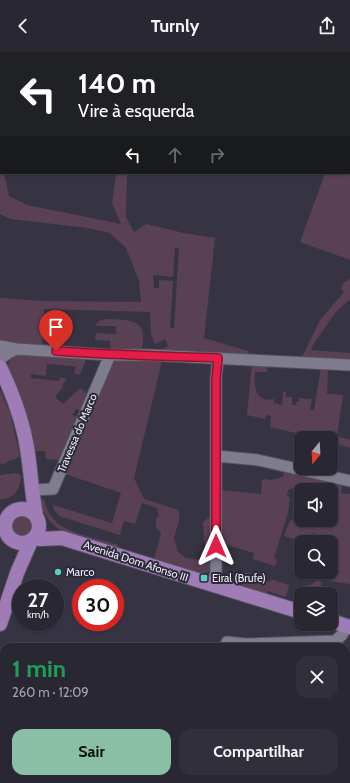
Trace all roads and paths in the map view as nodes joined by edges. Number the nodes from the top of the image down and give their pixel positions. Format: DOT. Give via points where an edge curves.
graph roads {
  1 [pos="0,346"];
  2 [pos="16,349"];
  3 [pos="110,355"];
  4 [pos="218,358"];
  5 [pos="0,359"];
  6 [pos="350,365"];
  7 [pos="0,367"];
  8 [pos="216,456"];
  9 [pos="350,481"];
  10 [pos="31,490"];
  11 [pos="10,511"];
  12 [pos="37,518"];
  13 [pos="5,533"];
  14 [pos="62,538"];
  15 [pos="33,539"];
  16 [pos="17,573"];
  17 [pos="212,585"];
  18 [pos="294,610"];
  19 [pos="338,623"];
  20 [pos="0,624"];
  21 [pos="348,626"];
  22 [pos="227,643"];
  23 [pos="236,643"];
  24 [pos="275,643"];
  1 -- 2 [label="street"];
  2 -- 3 [label="street"];
  2 -- 5 [label="street"];
  3 -- 4 [label="street"];
  3 -- 10 [label="street, Travessa do Marco" via="53,489"];
  4 -- 6 [label="street"];
  4 -- 8 [label="street"];
  7 -- 10 [label="main road" via="23,428"];
  8 -- 9 [label="street" via="258,460"];
  8 -- 17 [label="street" via="216,572"];
  10 -- 11 [label="main road" via="20,505"];
  10 -- 12 [label="main road"];
  11 -- 12 [label="main road" via="28,510"];
  11 -- 13 [label="main road" via="6,519"];
  12 -- 14 [label="main road, Avenida Dom Afonso III"];
  12 -- 15 [label="main road" via="39,530"];
  13 -- 15 [label="main road" via="18,542"];
  13 -- 16 [label="main road" via="14,552"];
  14 -- 15 [label="main road, Avenida Dom Afonso III"];
  14 -- 17 [label="main road, Avenida Dom Afonso III"];
  15 -- 16 [label="main road"];
  16 -- 20 [label="main road"];
  17 -- 18 [label="main road, Avenida Dom Afonso III"];
  19 -- 21 [label="main road"];
  21 -- 24 [label="street" via="335,641"];
  22 -- 23 [label="street"];
}
